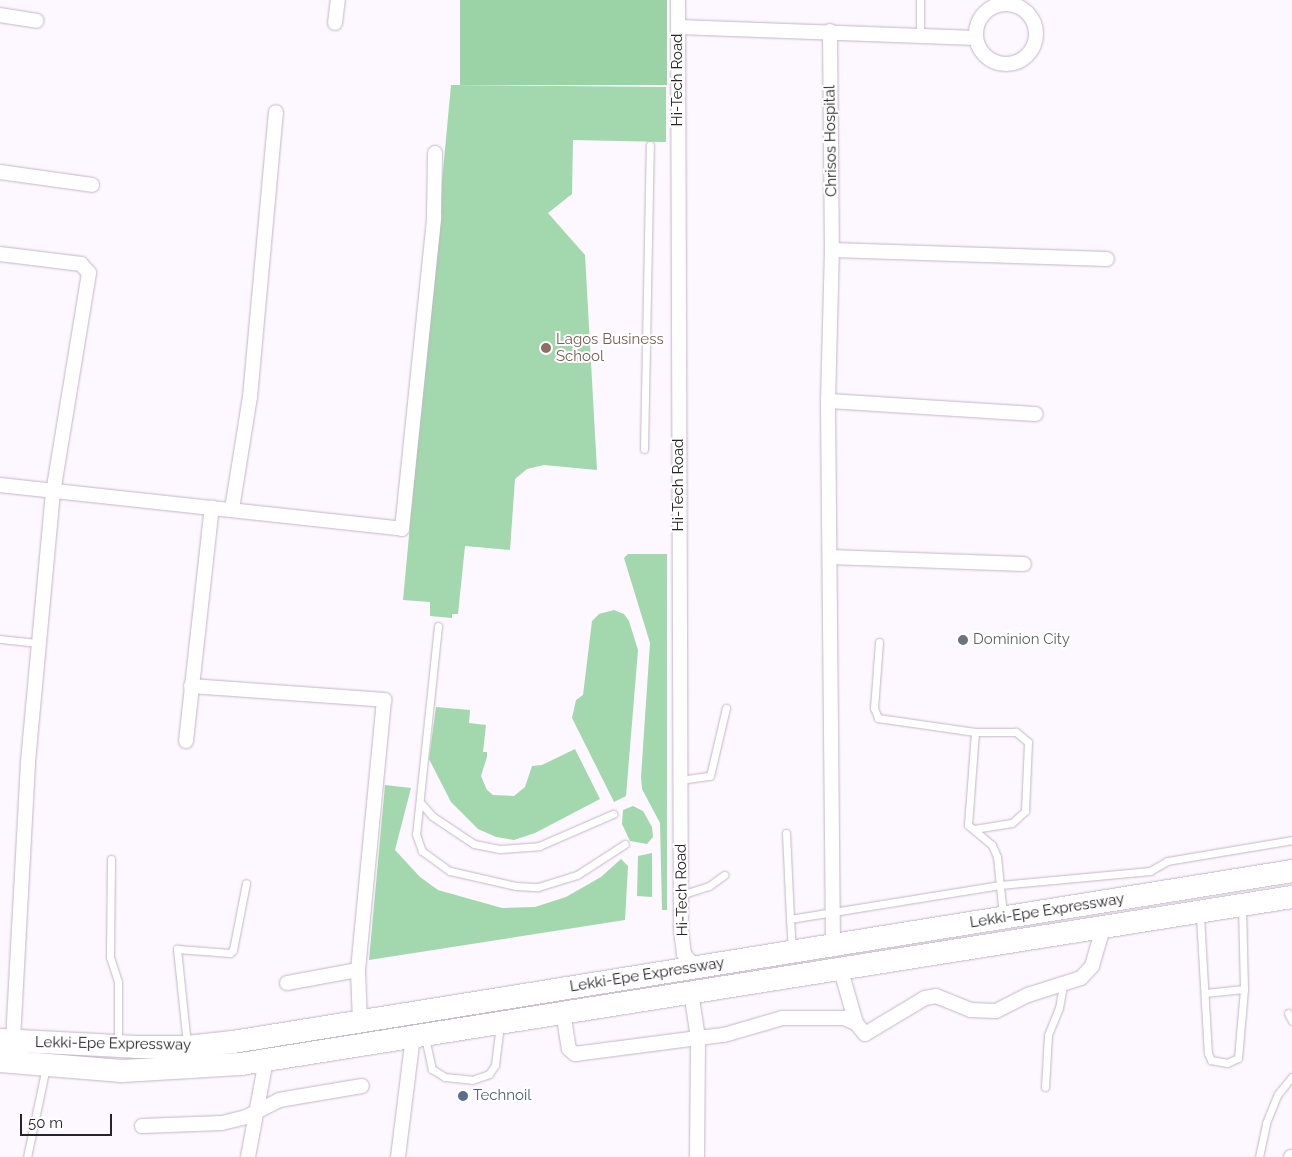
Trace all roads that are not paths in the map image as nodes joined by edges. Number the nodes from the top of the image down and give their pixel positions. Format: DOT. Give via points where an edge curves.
graph roads {
  1 [pos="338,0"];
  2 [pos="678,0"];
  3 [pos="920,0"];
  4 [pos="0,15"];
  5 [pos="37,21"];
  6 [pos="335,23"];
  7 [pos="678,27"];
  8 [pos="830,31"];
  9 [pos="920,35"];
  10 [pos="976,38"];
  11 [pos="276,112"];
  12 [pos="650,145"];
  13 [pos="435,153"];
  14 [pos="0,172"];
  15 [pos="92,185"];
  16 [pos="832,250"];
  17 [pos="0,254"];
  18 [pos="1107,259"];
  19 [pos="828,401"];
  20 [pos="1036,414"];
  21 [pos="644,449"];
  22 [pos="0,485"];
  23 [pos="52,492"];
  24 [pos="212,507"];
  25 [pos="232,509"];
  26 [pos="830,557"];
  27 [pos="1024,564"];
  28 [pos="438,626"];
  29 [pos="0,639"];
  30 [pos="878,642"];
  31 [pos="39,643"];
  32 [pos="191,686"];
  33 [pos="726,708"];
  34 [pos="975,732"];
  35 [pos="186,741"];
  36 [pos="680,780"];
  37 [pos="420,802"];
  38 [pos="613,814"];
  39 [pos="974,829"];
  40 [pos="786,833"];
  41 [pos="1292,840"];
  42 [pos="625,844"];
  43 [pos="111,859"];
  44 [pos="1292,871"];
  45 [pos="724,875"];
  46 [pos="246,883"];
  47 [pos="1000,885"];
  48 [pos="680,895"];
  49 [pos="1292,897"];
  50 [pos="1242,904"];
  51 [pos="1200,910"];
  52 [pos="831,912"];
  53 [pos="1003,918"];
  54 [pos="790,919"];
  55 [pos="1104,925"];
  56 [pos="833,946"];
  57 [pos="793,952"];
  58 [pos="695,967"];
  59 [pos="840,968"];
  60 [pos="358,970"];
  61 [pos="287,983"];
  62 [pos="1063,985"];
  63 [pos="1244,989"];
  64 [pos="690,992"];
  65 [pos="1205,994"];
  66 [pos="563,1012"];
  67 [pos="1288,1013"];
  68 [pos="360,1021"];
  69 [pos="1292,1021"];
  70 [pos="501,1022"];
  71 [pos="856,1023"];
  72 [pos="419,1035"];
  73 [pos="698,1038"];
  74 [pos="6,1041"];
  75 [pos="118,1046"];
  76 [pos="187,1047"];
  77 [pos="0,1060"];
  78 [pos="266,1060"];
  79 [pos="46,1065"];
  80 [pos="1292,1077"];
  81 [pos="362,1086"];
  82 [pos="1045,1086"];
  83 [pos="256,1113"];
  84 [pos="142,1126"];
  85 [pos="27,1157"];
  86 [pos="248,1157"];
  87 [pos="398,1157"];
  88 [pos="697,1157"];
  89 [pos="1259,1157"];
  1 -- 6 [label="street"];
  2 -- 7 [label="street, Hi-Tech Road"];
  3 -- 9 [label="lane"];
  4 -- 5 [label="street"];
  7 -- 8 [label="street"];
  7 -- 36 [label="street, Hi-Tech Road"];
  8 -- 9 [label="street"];
  8 -- 16 [label="street, Chrisos Hospital"];
  9 -- 10 [label="street"];
  10 -- 10 [label="street" via="988,58 1010,63 1030,52 1035,30 1024,10 1002,5 982,16"];
  11 -- 25 [label="street" via="250,397"];
  12 -- 21 [label="lane"];
  13 -- 25 [label="street" via="434,217 402,529"];
  14 -- 15 [label="street"];
  16 -- 18 [label="street"];
  16 -- 19 [label="street, Chrisos Hospital"];
  17 -- 23 [label="street" via="81,264 88,269"];
  19 -- 20 [label="street"];
  19 -- 26 [label="street, Chrisos Hospital"];
  22 -- 23 [label="street"];
  23 -- 24 [label="street"];
  23 -- 31 [label="street"];
  24 -- 25 [label="street"];
  24 -- 32 [label="street"];
  26 -- 27 [label="street"];
  26 -- 52 [label="street, Chrisos Hospital"];
  28 -- 37 [label="lane"];
  29 -- 31 [label="lane"];
  30 -- 34 [label="lane" via="874,708 878,718"];
  31 -- 74 [label="street"];
  32 -- 35 [label="street"];
  32 -- 60 [label="street" via="384,700"];
  33 -- 36 [label="lane" via="710,776"];
  34 -- 39 [label="lane" via="968,825"];
  34 -- 39 [label="lane" via="1016,732 1028,742 1025,811 1012,823"];
  36 -- 48 [label="street, Hi-Tech Road"];
  37 -- 38 [label="lane" via="432,816 474,844 500,849 539,846"];
  37 -- 42 [label="lane" via="416,834 422,850 450,870 502,883 538,887 577,874"];
  39 -- 47 [label="lane" via="992,844"];
  40 -- 54 [label="lane"];
  41 -- 47 [label="lane" via="1167,861 1150,871"];
  43 -- 75 [label="lane" via="110,957 118,982"];
  44 -- 53 [label="highway, Lekki-Epe Expressway"];
  45 -- 48 [label="lane" via="710,886"];
  46 -- 76 [label="lane" via="230,953 177,949"];
  47 -- 52 [label="lane"];
  47 -- 53 [label="lane"];
  48 -- 58 [label="street, Hi-Tech Road" via="684,954"];
  49 -- 50 [label="highway, Lekki-Epe Expressway"];
  50 -- 51 [label="highway, Lekki-Epe Expressway"];
  50 -- 63 [label="lane"];
  51 -- 55 [label="highway, Lekki-Epe Expressway"];
  51 -- 65 [label="lane"];
  52 -- 54 [label="lane"];
  52 -- 56 [label="street, Chrisos Hospital"];
  53 -- 56 [label="highway, Lekki-Epe Expressway"];
  54 -- 57 [label="lane"];
  55 -- 59 [label="highway, Lekki-Epe Expressway"];
  55 -- 62 [label="street" via="1092,966 1081,978"];
  56 -- 57 [label="highway, Lekki-Epe Expressway"];
  57 -- 58 [label="highway, Lekki-Epe Expressway"];
  58 -- 68 [label="highway, Lekki-Epe Expressway"];
  59 -- 64 [label="highway, Lekki-Epe Expressway"];
  59 -- 71 [label="street"];
  60 -- 61 [label="street"];
  60 -- 68 [label="street"];
  62 -- 71 [label="street" via="1028,995 996,1011 970,1010 936,996 924,998 865,1034"];
  62 -- 82 [label="lane" via="1059,1008 1048,1035"];
  63 -- 65 [label="lane"];
  63 -- 65 [label="lane" via="1241,1052 1234,1062 1211,1060 1208,1053"];
  64 -- 66 [label="highway, Lekki-Epe Expressway"];
  64 -- 73 [label="street"];
  66 -- 70 [label="highway, Lekki-Epe Expressway"];
  66 -- 73 [label="street" via="570,1049 575,1054"];
  67 -- 69 [label="lane"];
  68 -- 76 [label="highway, Lekki-Epe Expressway"];
  70 -- 72 [label="highway, Lekki-Epe Expressway"];
  70 -- 72 [label="lane" via="496,1065 489,1074 472,1080 445,1077 432,1069"];
  71 -- 73 [label="street" via="844,1018 782,1018 724,1035"];
  72 -- 78 [label="highway, Lekki-Epe Expressway"];
  72 -- 87 [label="street"];
  73 -- 88 [label="street"];
  74 -- 75 [label="highway, Lekki-Epe Expressway"];
  75 -- 76 [label="highway, Lekki-Epe Expressway"];
  77 -- 79 [label="highway, Lekki-Epe Expressway"];
  78 -- 79 [label="highway, Lekki-Epe Expressway" via="201,1068 122,1071"];
  78 -- 83 [label="street"];
  79 -- 85 [label="lane"];
  80 -- 89 [label="lane" via="1278,1094 1266,1123"];
  81 -- 83 [label="street" via="279,1100"];
  83 -- 84 [label="street" via="222,1123"];
  83 -- 86 [label="street"];
}
